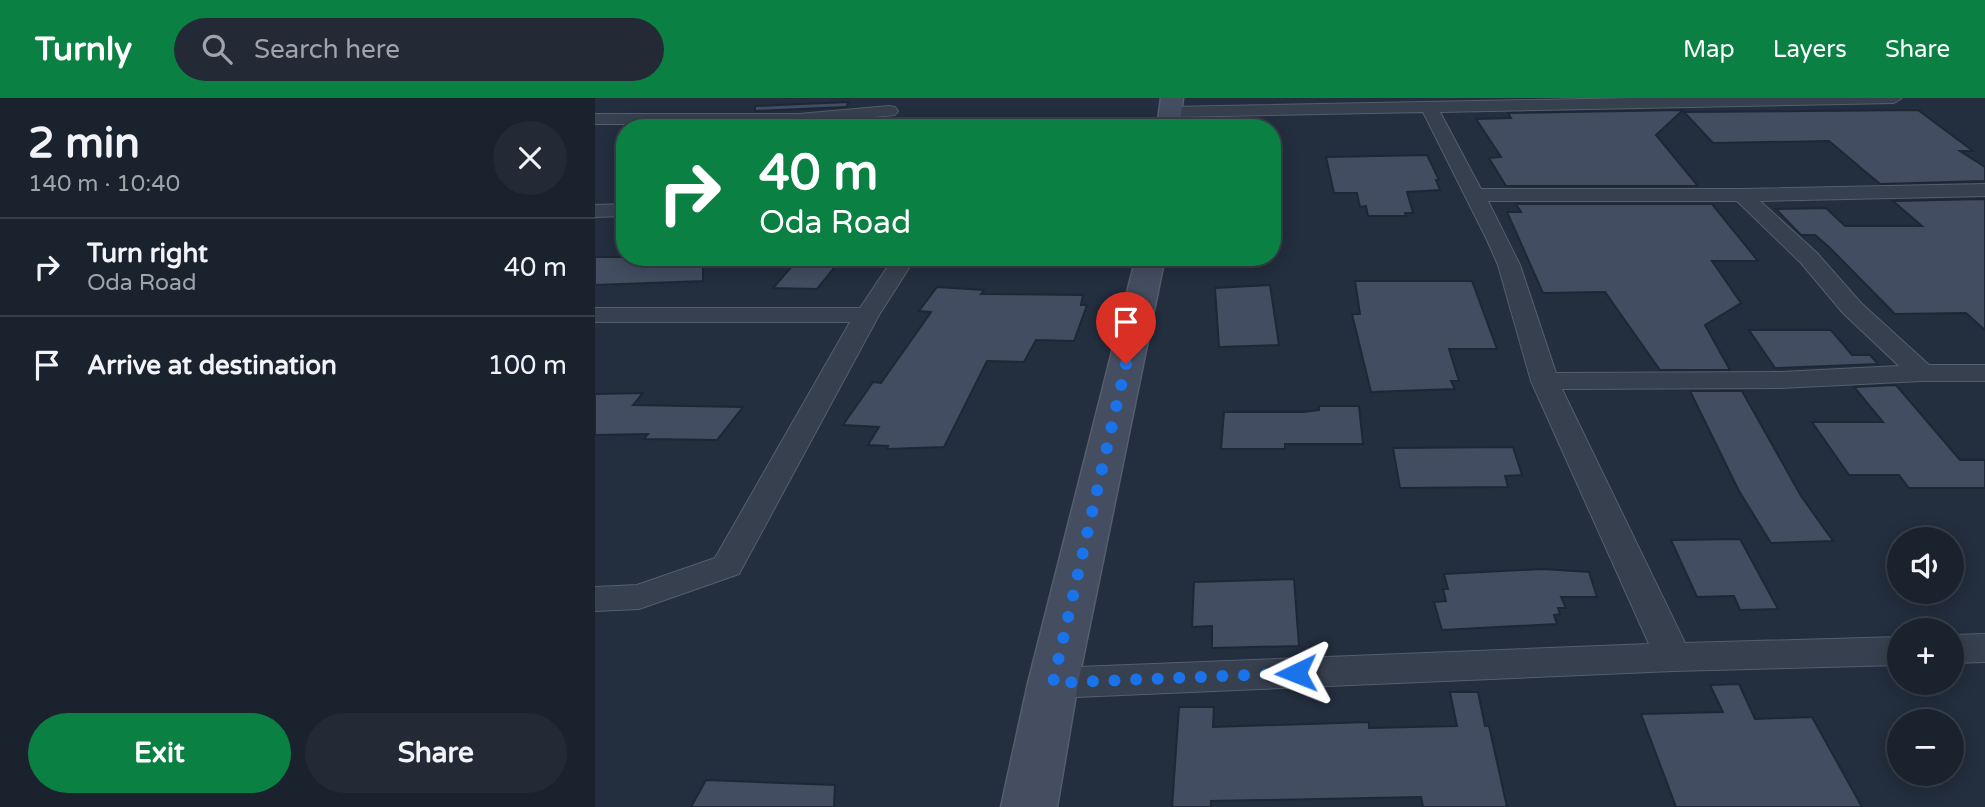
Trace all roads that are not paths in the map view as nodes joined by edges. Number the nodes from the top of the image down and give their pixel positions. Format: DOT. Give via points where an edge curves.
graph roads {
  1 [pos="1894,98"];
  2 [pos="1429,107"];
  3 [pos="891,112"];
  4 [pos="1170,113"];
  5 [pos="595,119"];
  6 [pos="1985,190"];
  7 [pos="1474,195"];
  8 [pos="1742,195"];
  9 [pos="616,210"];
  10 [pos="595,211"];
  11 [pos="899,266"];
  12 [pos="1149,266"];
  13 [pos="595,315"];
  14 [pos="867,315"];
  15 [pos="1922,373"];
  16 [pos="1985,373"];
  17 [pos="1545,381"];
  18 [pos="595,599"];
  19 [pos="1985,648"];
  20 [pos="1964,649"];
  21 [pos="1887,651"];
  22 [pos="1673,657"];
  23 [pos="1053,683"];
  24 [pos="1029,807"];
  1 -- 2 [label="street"];
  2 -- 4 [label="street"];
  2 -- 7 [label="street"];
  3 -- 5 [label="street" via="799,119"];
  6 -- 8 [label="street"];
  7 -- 8 [label="street"];
  7 -- 17 [label="street" via="1509,265"];
  8 -- 15 [label="street" via="1809,258 1852,309"];
  9 -- 10 [label="street"];
  11 -- 14 [label="street"];
  12 -- 23 [label="street"];
  13 -- 14 [label="street"];
  14 -- 18 [label="street" via="727,566 639,597"];
  15 -- 16 [label="street"];
  15 -- 17 [label="street" via="1781,380"];
  17 -- 22 [label="street"];
  19 -- 20 [label="street"];
  21 -- 22 [label="street"];
  22 -- 23 [label="street"];
  23 -- 24 [label="street"];
}
